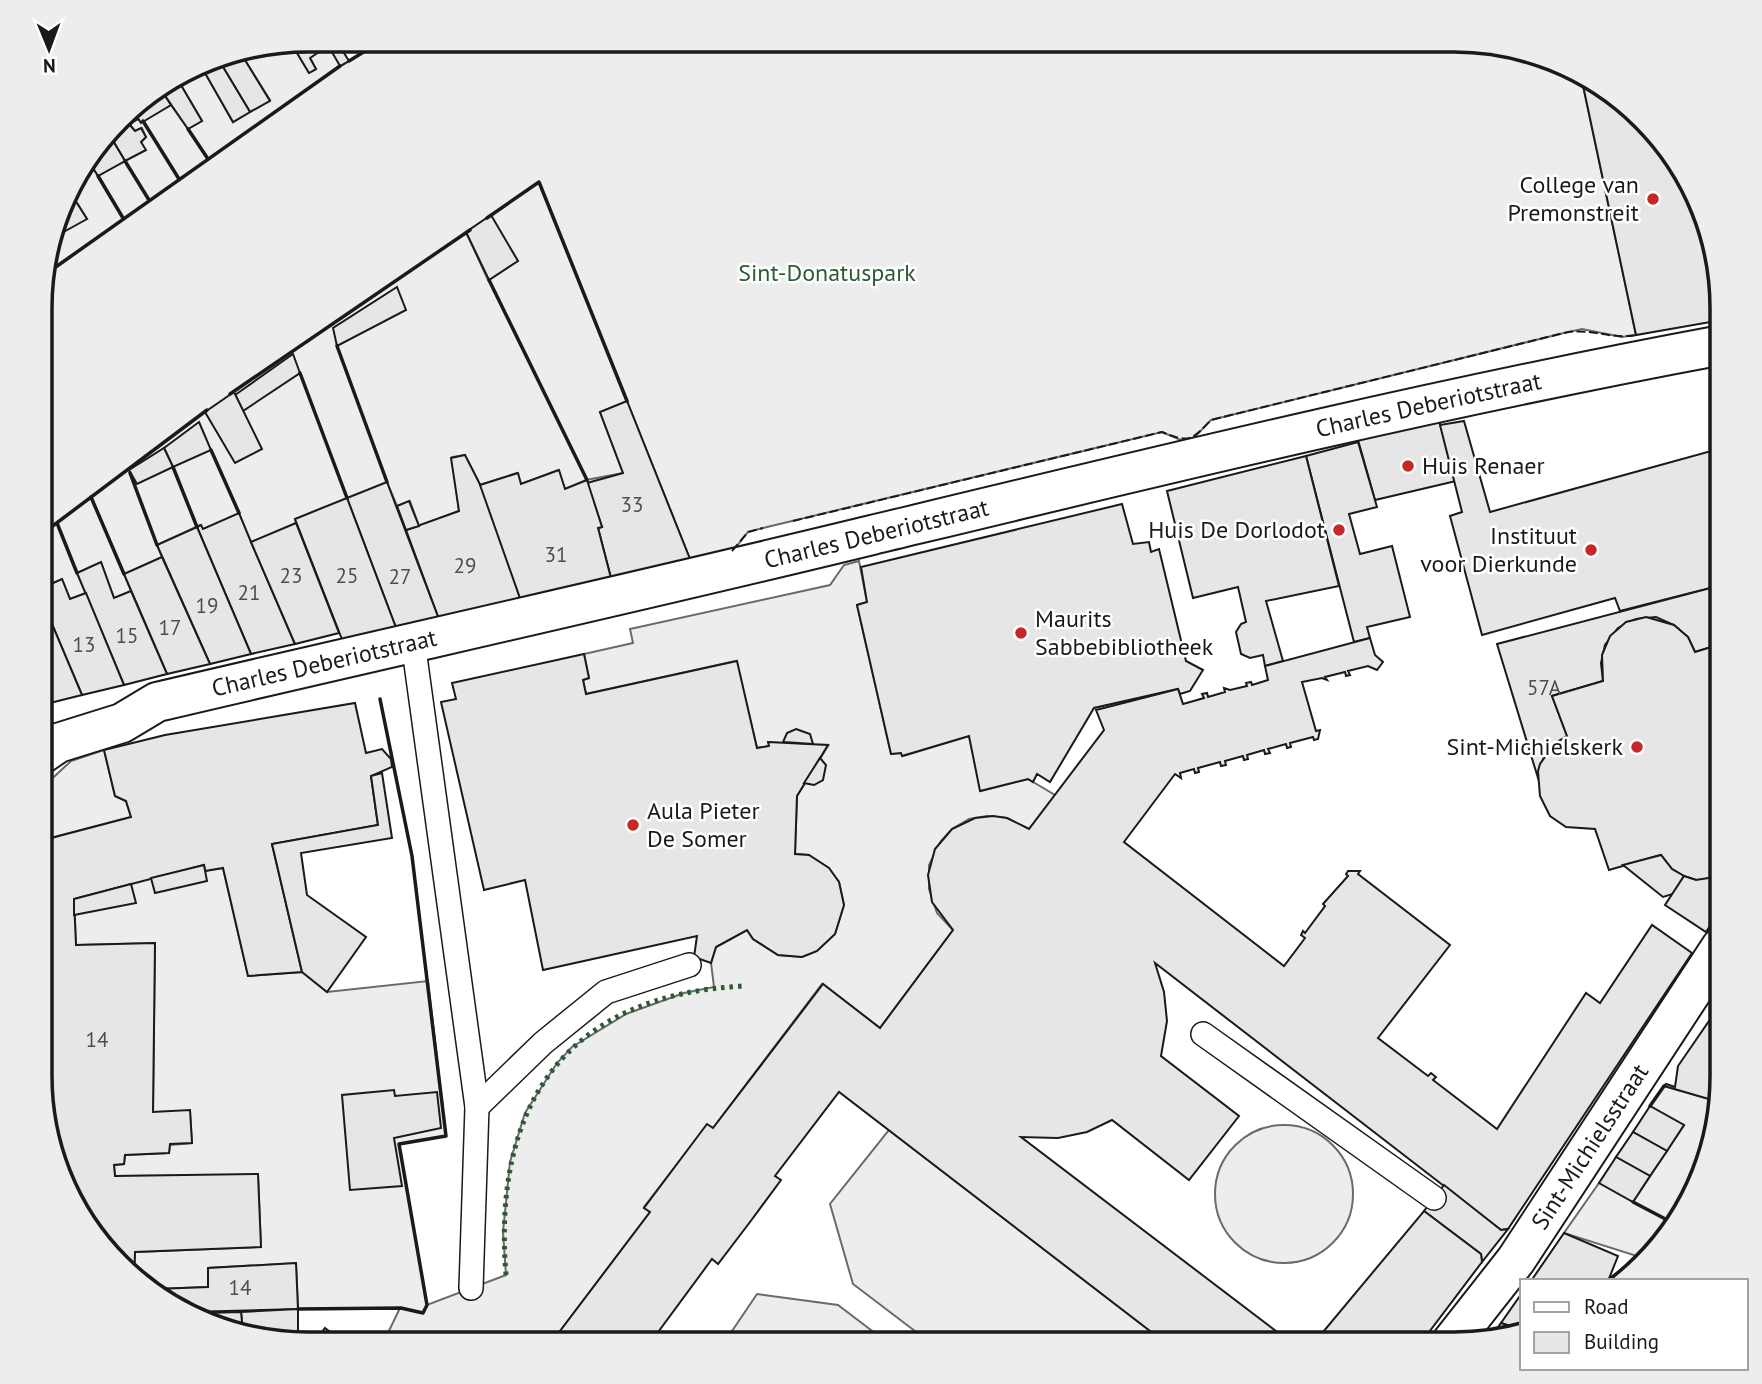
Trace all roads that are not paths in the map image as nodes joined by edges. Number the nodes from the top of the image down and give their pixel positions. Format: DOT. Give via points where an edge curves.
graph roads {
  1 [pos="1710,347"];
  2 [pos="413,642"];
  3 [pos="52,747"];
  4 [pos="1710,963"];
  5 [pos="689,964"];
  6 [pos="1203,1034"];
  7 [pos="477,1107"];
  8 [pos="1434,1198"];
  9 [pos="471,1288"];
  10 [pos="1457,1332"];
  1 -- 2 [label="street, Charles Deberiotstraat" via="1535,380 1240,446"];
  2 -- 3 [label="street, Charles Deberiotstraat" via="157,702 122,723"];
  2 -- 7 [label="lane"];
  4 -- 10 [label="street, Sint-Michielsstraat" via="1505,1253"];
  5 -- 7 [label="lane" via="606,992 543,1043"];
  6 -- 8 [label="lane"];
  7 -- 9 [label="lane"];
}
